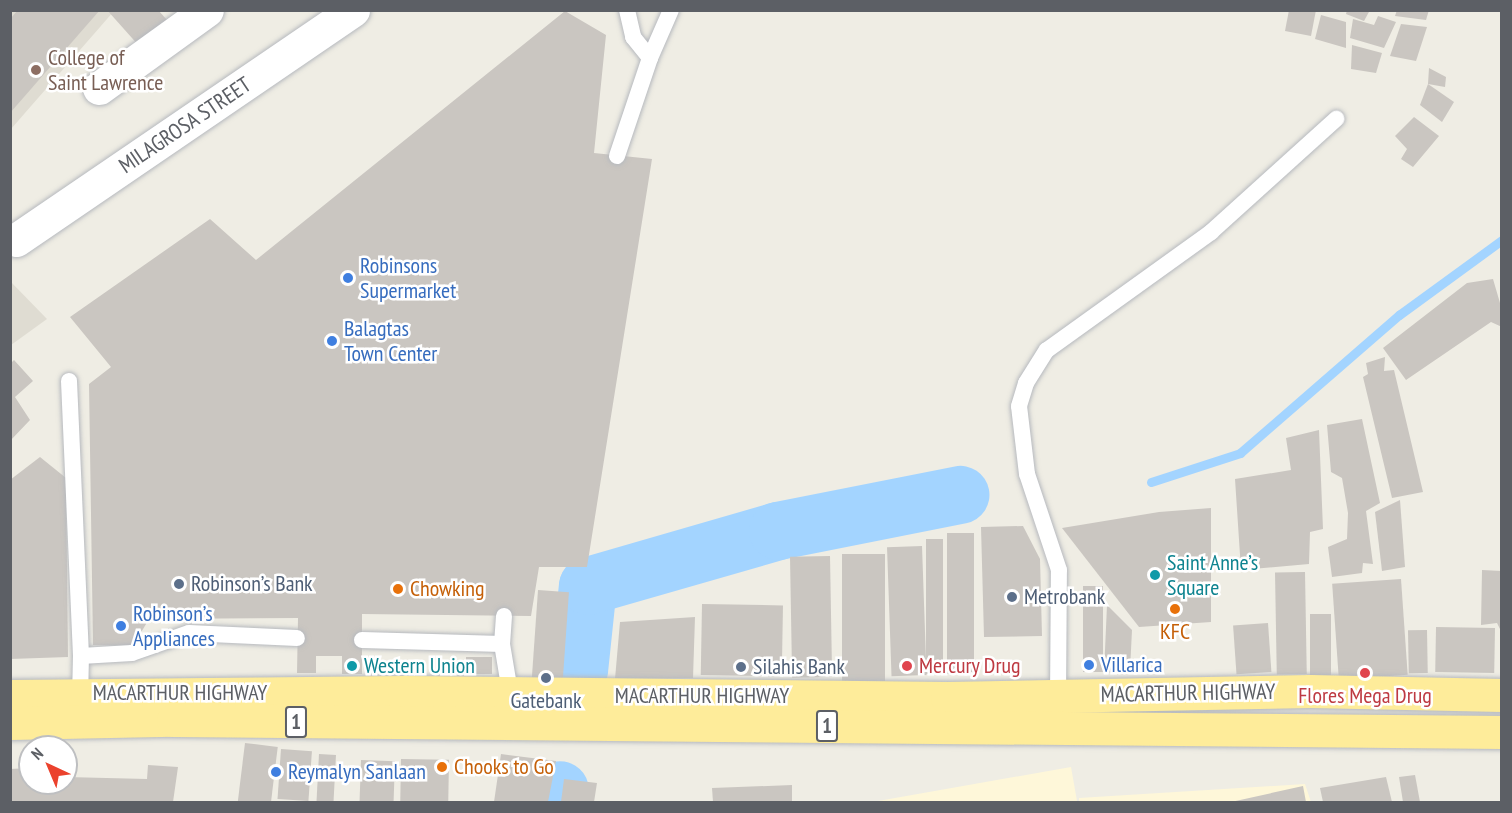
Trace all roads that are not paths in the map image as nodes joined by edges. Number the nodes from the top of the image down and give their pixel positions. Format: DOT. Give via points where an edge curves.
graph roads {
  1 [pos="207,10"];
  2 [pos="353,10"];
  3 [pos="627,10"];
  4 [pos="670,10"];
  5 [pos="650,58"];
  6 [pos="99,88"];
  7 [pos="1336,119"];
  8 [pos="617,156"];
  9 [pos="16,240"];
  10 [pos="69,381"];
  11 [pos="504,616"];
  12 [pos="297,638"];
  13 [pos="362,640"];
  14 [pos="502,644"];
  15 [pos="81,656"];
  16 [pos="1502,694"];
  17 [pos="10,696"];
  18 [pos="80,707"];
  19 [pos="512,709"];
  20 [pos="1058,711"];
  21 [pos="10,723"];
  22 [pos="1502,732"];
  1 -- 6 [label="street"];
  2 -- 9 [label="street, MILAGROSA STREET"];
  3 -- 5 [label="lane" via="633,37"];
  4 -- 5 [label="lane"];
  5 -- 8 [label="lane"];
  7 -- 20 [label="lane" via="1211,232 1047,350 1026,383 1019,406 1027,474 1059,570"];
  10 -- 15 [label="lane"];
  11 -- 14 [label="lane"];
  12 -- 15 [label="lane" via="189,633 132,652"];
  13 -- 14 [label="lane"];
  14 -- 19 [label="lane"];
  15 -- 18 [label="lane"];
  16 -- 20 [label="highway, MACARTHUR HIGHWAY / 1" via="1310,691"];
  17 -- 18 [label="highway, MACARTHUR HIGHWAY / 1"];
  18 -- 19 [label="highway, MACARTHUR HIGHWAY / 1"];
  18 -- 21 [label="highway, MACARTHUR HIGHWAY / 1"];
  19 -- 20 [label="highway, MACARTHUR HIGHWAY / 1"];
  20 -- 22 [label="highway, MACARTHUR HIGHWAY / 1"];
}
